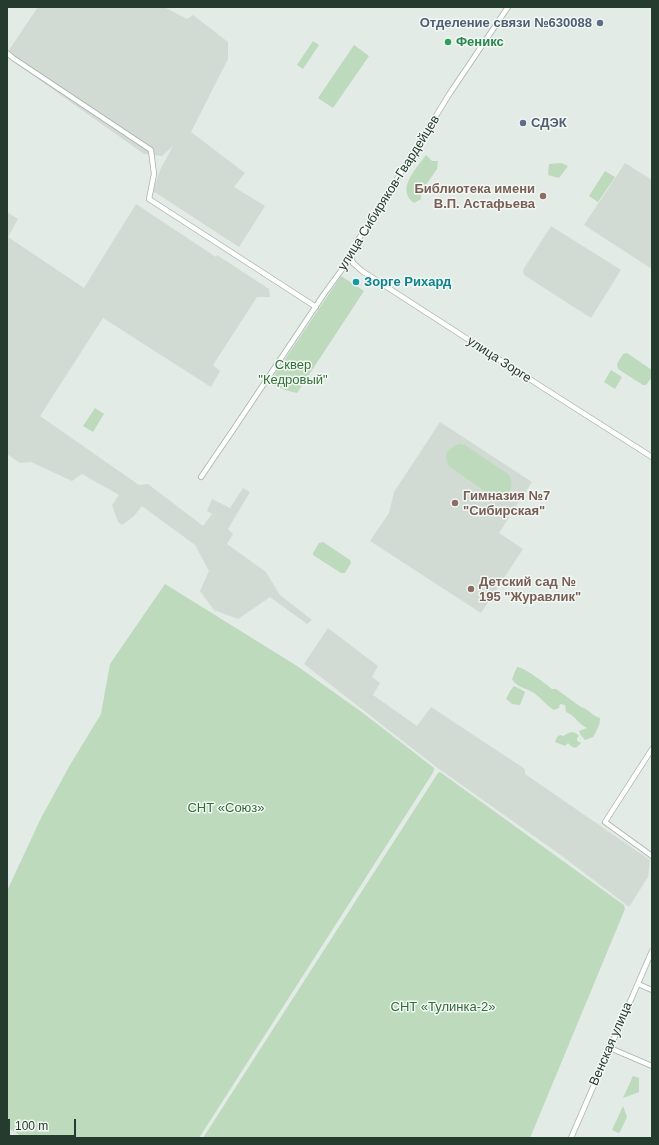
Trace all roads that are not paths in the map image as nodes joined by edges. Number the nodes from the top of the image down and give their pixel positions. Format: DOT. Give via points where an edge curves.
graph roads {
  1 [pos="508,7"];
  2 [pos="7,53"];
  3 [pos="351,257"];
  4 [pos="316,306"];
  5 [pos="652,457"];
  6 [pos="201,476"];
  7 [pos="652,749"];
  8 [pos="652,856"];
  9 [pos="652,951"];
  10 [pos="638,984"];
  11 [pos="652,990"];
  12 [pos="610,1048"];
  13 [pos="652,1066"];
  14 [pos="571,1138"];
  1 -- 3 [label="street, улица Сибиряков-Гвардейцев" via="450,93 358,240"];
  2 -- 4 [label="street" via="151,150 154,174 149,199"];
  3 -- 4 [label="street, улица Сибиряков-Гвардейцев"];
  3 -- 5 [label="street, улица Зорге" via="353,263 362,271"];
  4 -- 6 [label="street, улица Сибиряков-Гвардейцев"];
  7 -- 8 [label="street" via="605,822"];
  9 -- 10 [label="street, Венская улица"];
  10 -- 11 [label="street"];
  10 -- 12 [label="street, Венская улица"];
  12 -- 13 [label="street"];
  12 -- 14 [label="street, Венская улица"];
}
